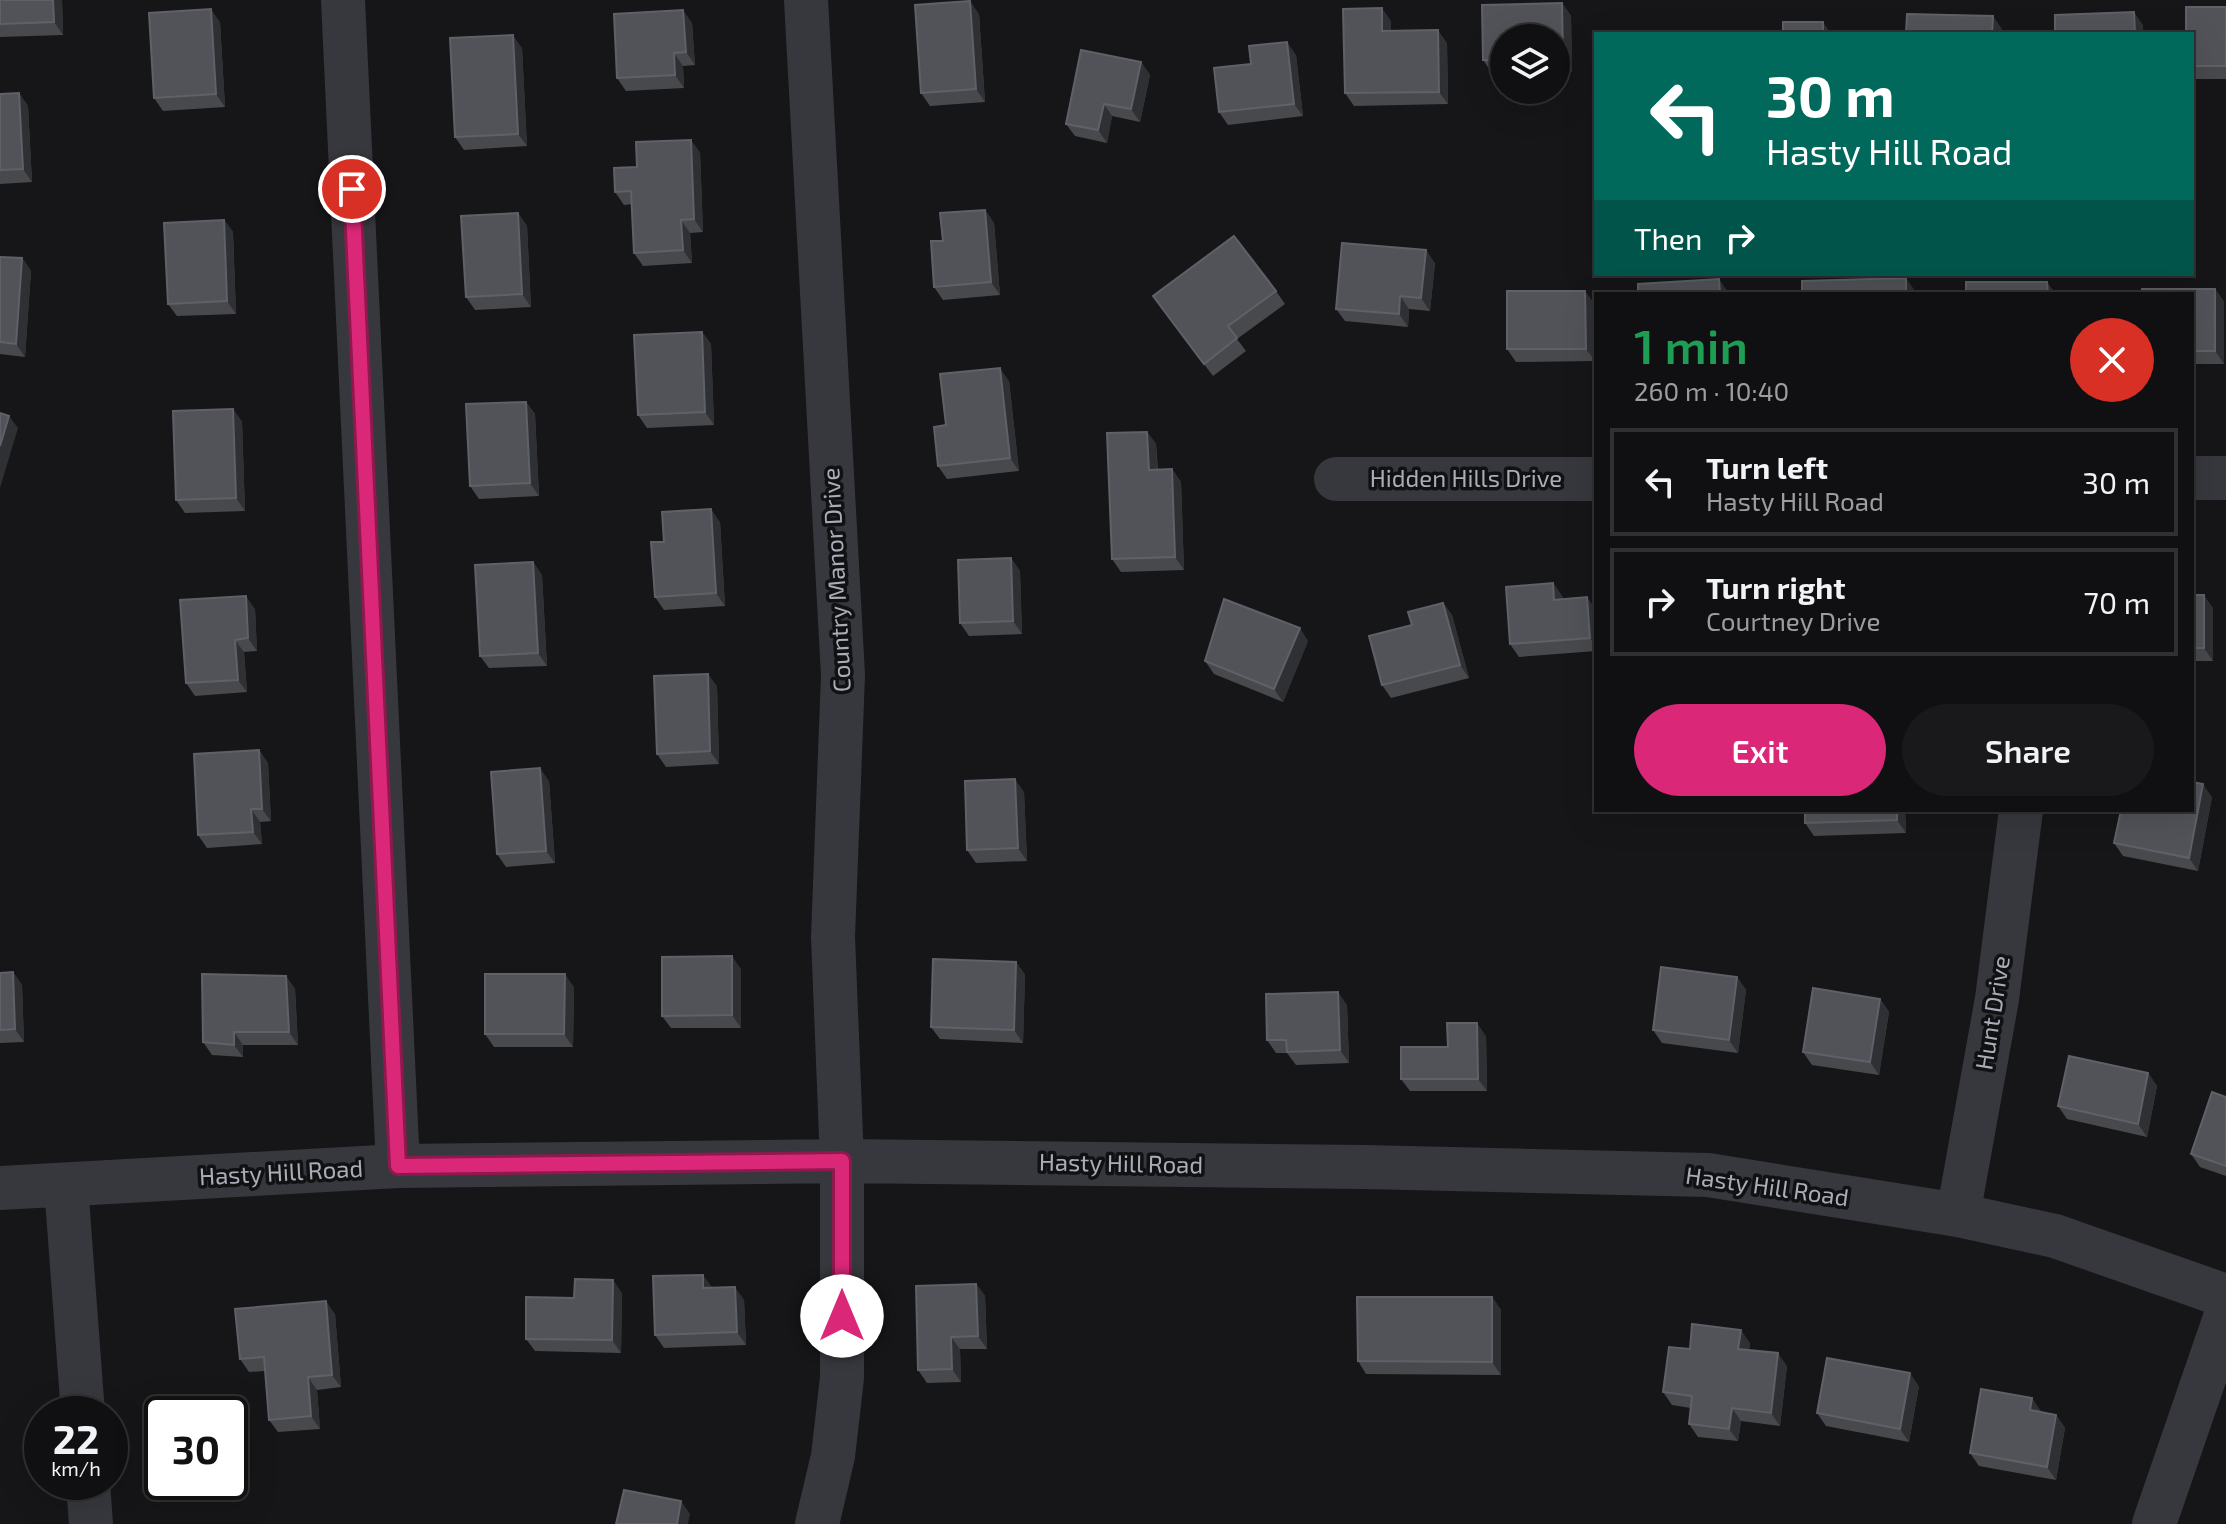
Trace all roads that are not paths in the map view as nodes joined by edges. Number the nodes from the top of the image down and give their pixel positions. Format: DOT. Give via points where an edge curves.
graph roads {
  1 [pos="343,0"];
  2 [pos="806,0"];
  3 [pos="2194,478"];
  4 [pos="2226,478"];
  5 [pos="1336,479"];
  6 [pos="1594,479"];
  7 [pos="2021,812"];
  8 [pos="842,1161"];
  9 [pos="398,1166"];
  10 [pos="66,1185"];
  11 [pos="0,1188"];
  12 [pos="1958,1215"];
  13 [pos="2226,1296"];
  14 [pos="2226,1315"];
  15 [pos="82,1396"];
  16 [pos="89,1500"];
  17 [pos="91,1524"];
  18 [pos="817,1524"];
  19 [pos="2154,1524"];
  1 -- 9 [label="street"];
  2 -- 8 [label="street, Country Manor Drive" via="843,675 833,937"];
  3 -- 4 [label="street"];
  5 -- 6 [label="street, Hidden Hills Drive"];
  7 -- 12 [label="street, Hunt Drive" via="1997,999"];
  8 -- 9 [label="street, Hasty Hill Road"];
  8 -- 12 [label="street, Hasty Hill Road" via="1708,1175"];
  8 -- 18 [label="street, Country Manor Drive" via="842,1378 833,1456"];
  9 -- 10 [label="street, Hasty Hill Road"];
  10 -- 11 [label="street, Hasty Hill Road"];
  10 -- 15 [label="street"];
  12 -- 13 [label="street, Hasty Hill Road" via="2055,1236"];
  14 -- 19 [label="street"];
  16 -- 17 [label="street"];
}
